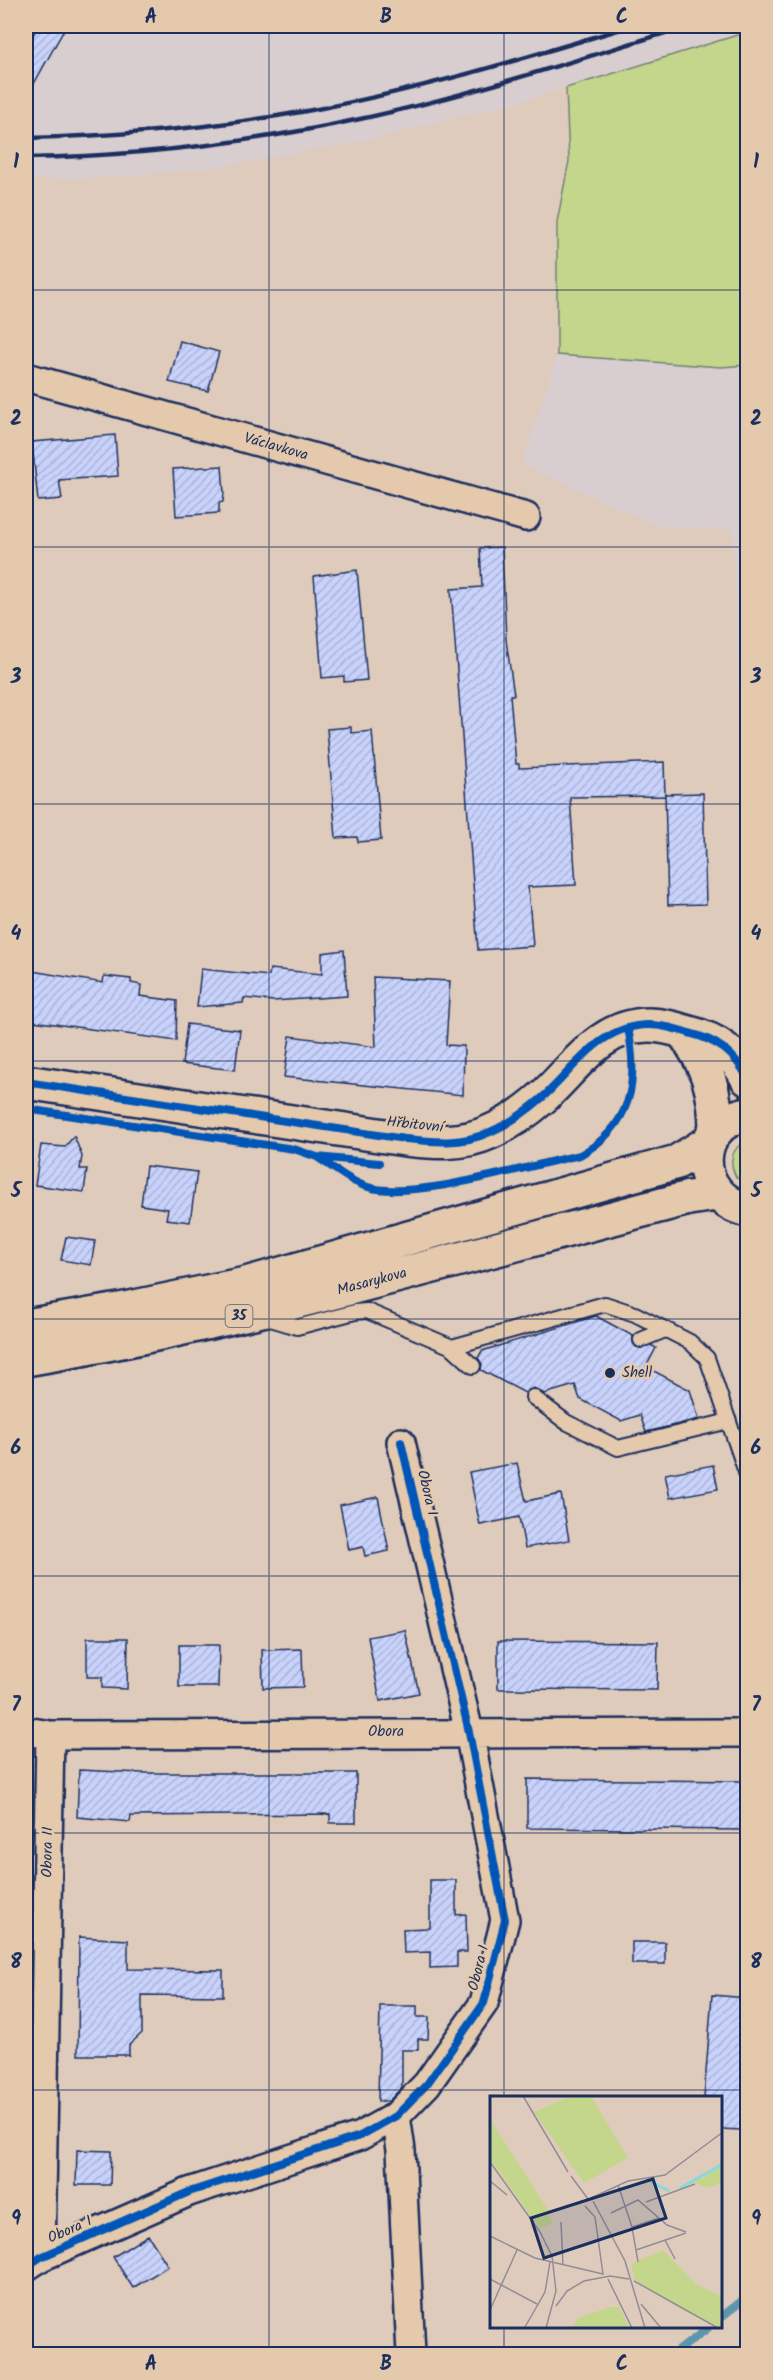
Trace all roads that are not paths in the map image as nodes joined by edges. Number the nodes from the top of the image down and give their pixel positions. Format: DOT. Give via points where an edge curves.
graph roads {
  1 [pos="26,377"];
  2 [pos="526,517"];
  3 [pos="683,1032"];
  4 [pos="747,1079"];
  5 [pos="26,1082"];
  6 [pos="747,1114"];
  7 [pos="712,1136"];
  8 [pos="737,1212"];
  9 [pos="250,1314"];
  10 [pos="26,1326"];
  11 [pos="665,1330"];
  12 [pos="641,1340"];
  13 [pos="452,1347"];
  14 [pos="26,1359"];
  15 [pos="473,1366"];
  16 [pos="533,1398"];
  17 [pos="729,1421"];
  18 [pos="401,1442"];
  19 [pos="747,1478"];
  20 [pos="469,1732"];
  21 [pos="38,1733"];
  22 [pos="747,1733"];
  23 [pos="396,2116"];
  24 [pos="33,2262"];
  25 [pos="411,2355"];
  1 -- 2 [label="street, Václavkova"];
  3 -- 4 [label="main road, Hřbitovní" via="724,1047"];
  3 -- 5 [label="main road, Hřbitovní" via="647,1025 614,1033 578,1060 524,1112 488,1133 456,1142 405,1138"];
  3 -- 7 [label="main road" via="709,1074 715,1101"];
  6 -- 7 [label="main road, 35" via="726,1122"];
  7 -- 8 [label="main road, 35" via="705,1170"];
  7 -- 10 [label="main road, 35" via="676,1162 246,1284"];
  8 -- 9 [label="main road, Masarykova / 35" via="668,1204"];
  9 -- 13 [label="lane" via="297,1327 367,1311"];
  9 -- 14 [label="main road, Masarykova / 35" via="133,1341"];
  11 -- 12 [label="lane"];
  11 -- 13 [label="lane" via="605,1304 509,1337"];
  11 -- 17 [label="lane" via="690,1342 707,1358"];
  13 -- 15 [label="lane"];
  16 -- 17 [label="lane" via="566,1422 618,1448"];
  17 -- 19 [label="lane"];
  18 -- 20 [label="street, Obora I"];
  20 -- 21 [label="street, Obora"];
  20 -- 22 [label="street, Obora"];
  20 -- 23 [label="street, Obora I" via="505,1920 484,2003 427,2084"];
  21 -- 24 [label="street, Obora II"];
  23 -- 24 [label="street, Obora I" via="360,2136 189,2192"];
  23 -- 25 [label="street"];
}
